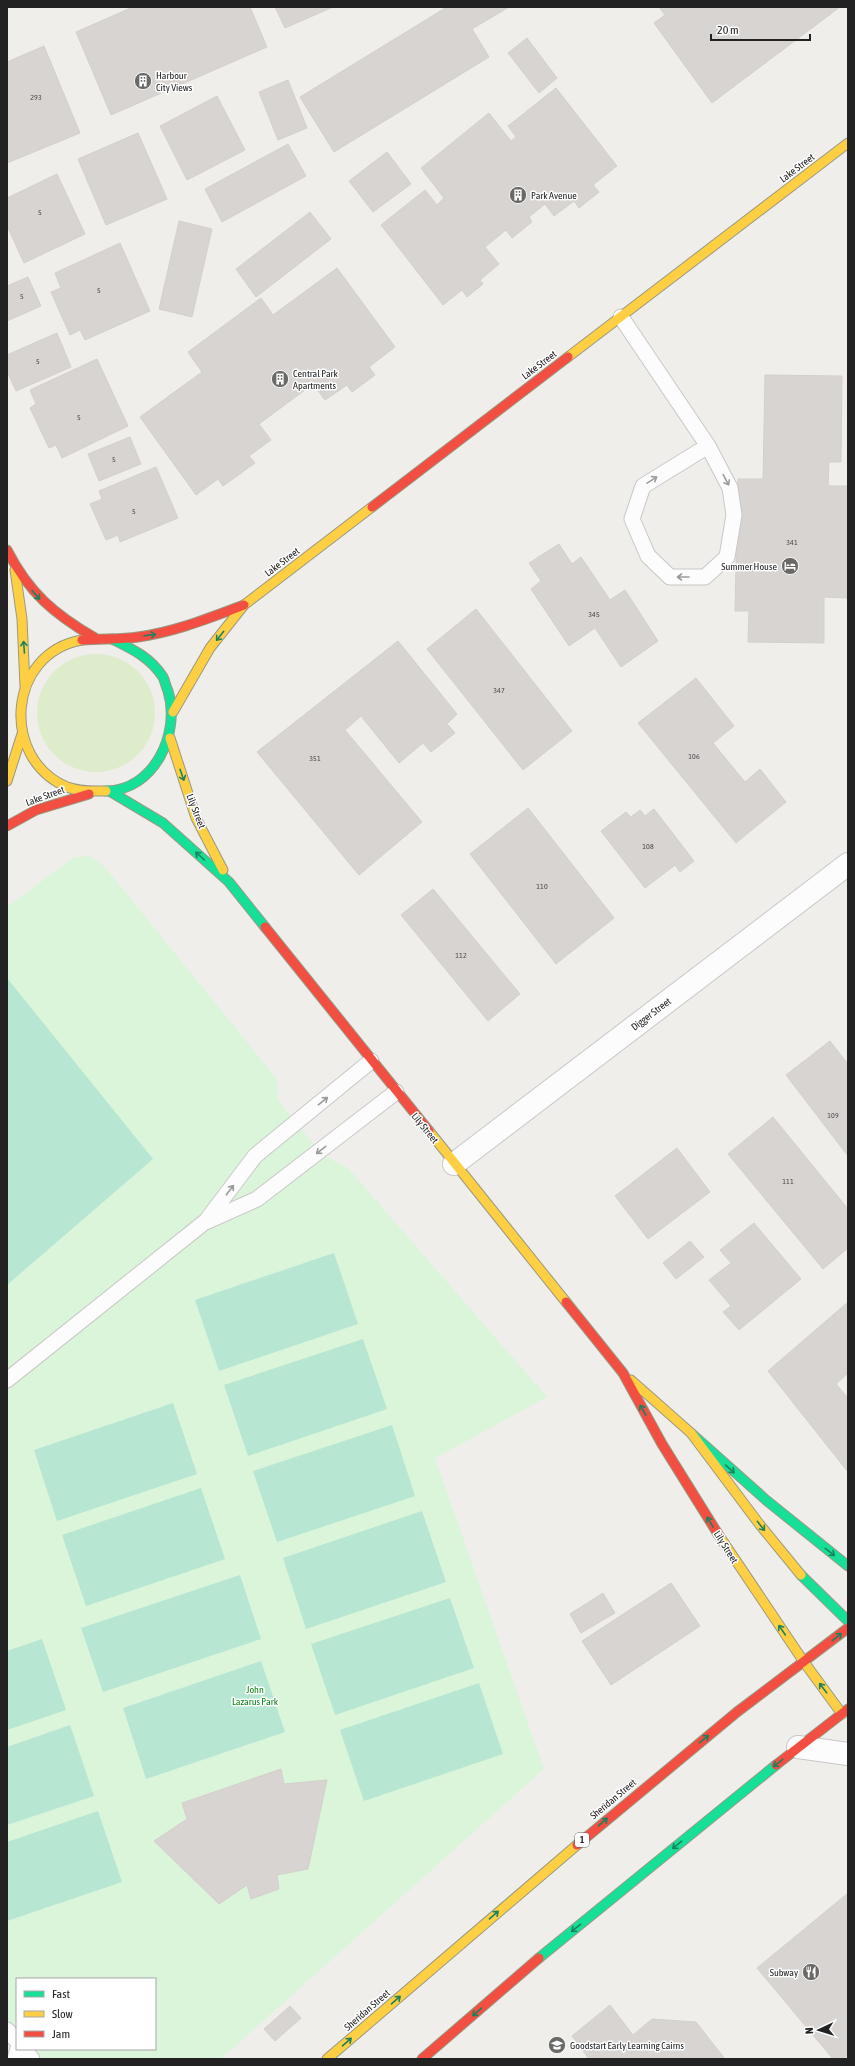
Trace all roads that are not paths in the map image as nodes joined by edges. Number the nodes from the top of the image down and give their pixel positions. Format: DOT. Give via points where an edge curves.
graph roads {
  1 [pos="848,143"];
  2 [pos="621,317"];
  3 [pos="708,446"];
  4 [pos="7,550"];
  5 [pos="14,564"];
  6 [pos="244,605"];
  7 [pos="95,638"];
  8 [pos="112,640"];
  9 [pos="25,686"];
  10 [pos="173,712"];
  11 [pos="22,734"];
  12 [pos="170,738"];
  13 [pos="7,781"];
  14 [pos="111,792"];
  15 [pos="92,793"];
  16 [pos="7,826"];
  17 [pos="848,864"];
  18 [pos="229,882"];
  19 [pos="371,1060"];
  20 [pos="396,1092"];
  21 [pos="454,1164"];
  22 [pos="206,1222"];
  23 [pos="623,1373"];
  24 [pos="7,1380"];
  25 [pos="691,1433"];
  26 [pos="848,1566"];
  27 [pos="848,1621"];
  28 [pos="848,1628"];
  29 [pos="804,1662"];
  30 [pos="845,1712"];
  31 [pos="798,1747"];
  32 [pos="848,1754"];
  33 [pos="7,2030"];
  34 [pos="16,2040"];
  35 [pos="25,2050"];
  36 [pos="32,2059"];
  37 [pos="327,2059"];
  38 [pos="422,2059"];
  1 -- 2 [label="main road, Lake Street"];
  2 -- 3 [label="lane"];
  2 -- 6 [label="main road, Lake Street"];
  3 -- 3 [label="lane, one-way" via="730,488 734,515 727,557 705,577 670,577 648,556 632,519 643,486"];
  4 -- 5 [label="main road"];
  5 -- 7 [label="main road, one-way" via="48,608"];
  9 -- 5 [label="main road, one-way" via="22,619"];
  8 -- 6 [label="main road, Lake Street, one-way" via="160,634"];
  6 -- 10 [label="main road, Lake Street, one-way" via="210,648"];
  7 -- 8 [label="main road"];
  7 -- 9 [label="main road" via="73,641 53,651 37,666"];
  8 -- 10 [label="main road" via="137,650 152,662 167,685"];
  9 -- 11 [label="main road" via="19,710"];
  10 -- 12 [label="main road"];
  11 -- 13 [label="main road"];
  11 -- 15 [label="main road" via="31,757 47,775 68,788"];
  12 -- 14 [label="main road" via="163,755 144,776 129,786"];
  12 -- 18 [label="main road, Lily Street, one-way" via="196,818"];
  14 -- 15 [label="main road"];
  18 -- 14 [label="main road, Lily Street, one-way" via="163,824"];
  15 -- 16 [label="main road, Lake Street" via="46,806"];
  17 -- 21 [label="street, Digger Street"];
  18 -- 19 [label="main road, Lily Street"];
  19 -- 20 [label="main road, Lily Street"];
  22 -- 19 [label="lane, one-way" via="255,1156"];
  20 -- 21 [label="main road, Lily Street"];
  20 -- 22 [label="lane, one-way" via="257,1199"];
  21 -- 23 [label="main road, Lily Street"];
  22 -- 24 [label="lane"];
  23 -- 25 [label="main road, Lily Street"];
  29 -- 23 [label="main road, Lily Street, one-way" via="719,1536 662,1444"];
  25 -- 26 [label="main road, one-way" via="766,1500"];
  25 -- 27 [label="main road, Lily Street, one-way" via="798,1572"];
  29 -- 28 [label="main road, Sheridan Street / 1, one-way"];
  30 -- 29 [label="main road, Lily Street, one-way"];
  37 -- 29 [label="main road, Sheridan Street / 1, one-way" via="624,1804 737,1712"];
  30 -- 31 [label="main road"];
  31 -- 32 [label="street"];
  31 -- 38 [label="main road, one-way" via="522,1972"];
  33 -- 34 [label="lane"];
  35 -- 36 [label="lane"];
}
